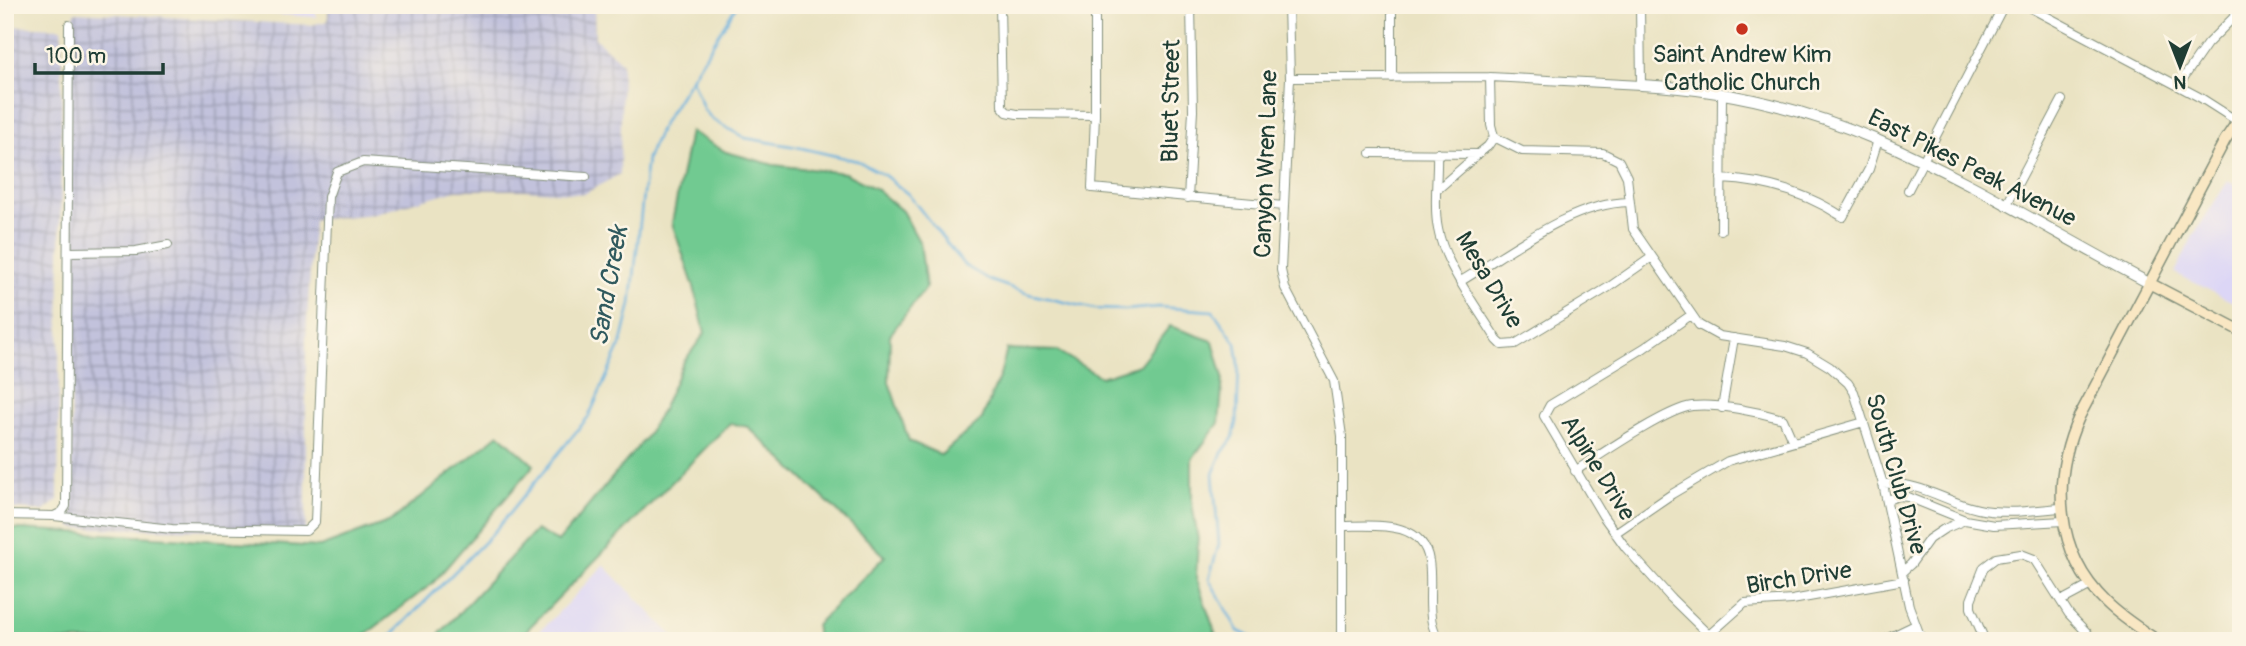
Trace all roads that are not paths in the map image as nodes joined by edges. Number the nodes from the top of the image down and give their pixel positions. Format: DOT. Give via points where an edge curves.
graph roads {
  1 [pos="1000,5"];
  2 [pos="1095,5"];
  3 [pos="1191,5"];
  4 [pos="1289,5"];
  5 [pos="1392,5"];
  6 [pos="1640,5"];
  7 [pos="2004,5"];
  8 [pos="2025,5"];
  9 [pos="2241,10"];
  10 [pos="69,25"];
  11 [pos="1490,77"];
  12 [pos="1290,78"];
  13 [pos="1392,78"];
  14 [pos="1641,85"];
  15 [pos="2178,86"];
  16 [pos="1722,94"];
  17 [pos="2062,100"];
  18 [pos="1095,115"];
  19 [pos="2239,119"];
  20 [pos="1494,137"];
  21 [pos="1878,140"];
  22 [pos="1371,153"];
  23 [pos="1437,153"];
  24 [pos="1478,154"];
  25 [pos="1922,161"];
  26 [pos="586,177"];
  27 [pos="1721,178"];
  28 [pos="1438,189"];
  29 [pos="1908,190"];
  30 [pos="1188,198"];
  31 [pos="1629,202"];
  32 [pos="1284,206"];
  33 [pos="2006,206"];
  34 [pos="1721,230"];
  35 [pos="168,245"];
  36 [pos="68,252"];
  37 [pos="1651,257"];
  38 [pos="1461,281"];
  39 [pos="2149,283"];
  40 [pos="1691,315"];
  41 [pos="2241,331"];
  42 [pos="1734,338"];
  43 [pos="1722,408"];
  44 [pos="1864,422"];
  45 [pos="1793,442"];
  46 [pos="1575,471"];
  47 [pos="1883,484"];
  48 [pos="1887,500"];
  49 [pos="2061,508"];
  50 [pos="5,515"];
  51 [pos="54,516"];
  52 [pos="1965,520"];
  53 [pos="2063,521"];
  54 [pos="1342,526"];
  55 [pos="1615,533"];
  56 [pos="1904,575"];
  57 [pos="2091,585"];
  58 [pos="2061,601"];
  59 [pos="1915,625"];
  60 [pos="1712,638"];
  61 [pos="1342,641"];
  62 [pos="1440,641"];
  63 [pos="1882,641"];
  64 [pos="1922,641"];
  65 [pos="1985,641"];
  66 [pos="2095,641"];
  67 [pos="2158,641"];
  1 -- 18 [label="street" via="1002,106 1007,112"];
  2 -- 18 [label="street"];
  3 -- 30 [label="street, Bluet Street" via="1193,111"];
  4 -- 12 [label="street, Canyon Wren Lane"];
  5 -- 13 [label="street"];
  6 -- 14 [label="street"];
  7 -- 25 [label="street"];
  8 -- 15 [label="street"];
  9 -- 15 [label="street" via="2207,44"];
  10 -- 36 [label="street"];
  11 -- 13 [label="street, East Pikes Peak Avenue"];
  11 -- 14 [label="street, East Pikes Peak Avenue"];
  11 -- 20 [label="street"];
  12 -- 13 [label="street, East Pikes Peak Avenue"];
  12 -- 32 [label="street, Canyon Wren Lane"];
  14 -- 16 [label="street, East Pikes Peak Avenue"];
  15 -- 19 [label="street"];
  16 -- 21 [label="street, East Pikes Peak Avenue" via="1805,114"];
  16 -- 27 [label="street"];
  17 -- 33 [label="street"];
  18 -- 30 [label="street" via="1092,188"];
  19 -- 39 [label="main road"];
  20 -- 24 [label="street"];
  20 -- 31 [label="street, South Club Drive" via="1522,151 1603,153 1623,158"];
  21 -- 25 [label="street, East Pikes Peak Avenue"];
  21 -- 27 [label="street" via="1869,169 1843,217 1809,197"];
  22 -- 23 [label="street"];
  23 -- 24 [label="street"];
  23 -- 28 [label="street, Mesa Drive"];
  24 -- 28 [label="street"];
  25 -- 29 [label="street"];
  25 -- 33 [label="street, East Pikes Peak Avenue"];
  26 -- 51 [label="street" via="363,162 337,172 328,197 315,522 306,531 172,529"];
  27 -- 34 [label="street"];
  28 -- 38 [label="street, Mesa Drive" via="1440,240"];
  30 -- 32 [label="street"];
  31 -- 37 [label="street, South Club Drive" via="1633,229"];
  31 -- 38 [label="street" via="1606,204 1557,223"];
  32 -- 54 [label="street, Canyon Wren Lane" via="1281,262 1285,288 1334,381 1342,436"];
  33 -- 39 [label="street, East Pikes Peak Avenue"];
  35 -- 36 [label="street" via="136,251"];
  36 -- 51 [label="street" via="66,506"];
  37 -- 38 [label="street, Mesa Drive" via="1591,299 1508,346 1497,340"];
  37 -- 40 [label="street, South Club Drive"];
  39 -- 41 [label="main road, East Pikes Peak Avenue"];
  39 -- 49 [label="main road" via="2070,437 2063,462"];
  40 -- 42 [label="street, South Club Drive" via="1704,330"];
  40 -- 46 [label="street, Alpine Drive" via="1546,409 1546,422"];
  42 -- 43 [label="street"];
  42 -- 44 [label="street, South Club Drive" via="1785,346 1816,357 1848,383"];
  43 -- 45 [label="street" via="1783,419"];
  43 -- 46 [label="street" via="1683,408"];
  44 -- 45 [label="street"];
  44 -- 47 [label="street, South Club Drive"];
  45 -- 55 [label="street" via="1728,461"];
  46 -- 55 [label="street, Alpine Drive"];
  47 -- 48 [label="street, South Club Drive"];
  47 -- 49 [label="street" via="1909,484 1989,511"];
  48 -- 52 [label="street" via="1908,497"];
  48 -- 56 [label="street, South Club Drive"];
  49 -- 53 [label="main road"];
  50 -- 51 [label="street"];
  52 -- 53 [label="street" via="2006,525"];
  52 -- 56 [label="street" via="1929,539"];
  53 -- 57 [label="main road"];
  54 -- 61 [label="street, Canyon Wren Lane"];
  54 -- 62 [label="street" via="1390,526 1417,538 1427,554 1430,620"];
  55 -- 60 [label="street, Alpine Drive"];
  56 -- 59 [label="street, South Club Drive"];
  56 -- 60 [label="street, Birch Drive" via="1792,600 1745,603"];
  57 -- 58 [label="street"];
  57 -- 67 [label="main road" via="2123,618"];
  58 -- 65 [label="street" via="2028,556 1989,561 1971,600"];
  58 -- 66 [label="street"];
  59 -- 63 [label="street"];
  59 -- 64 [label="street, South Club Drive"];
}
